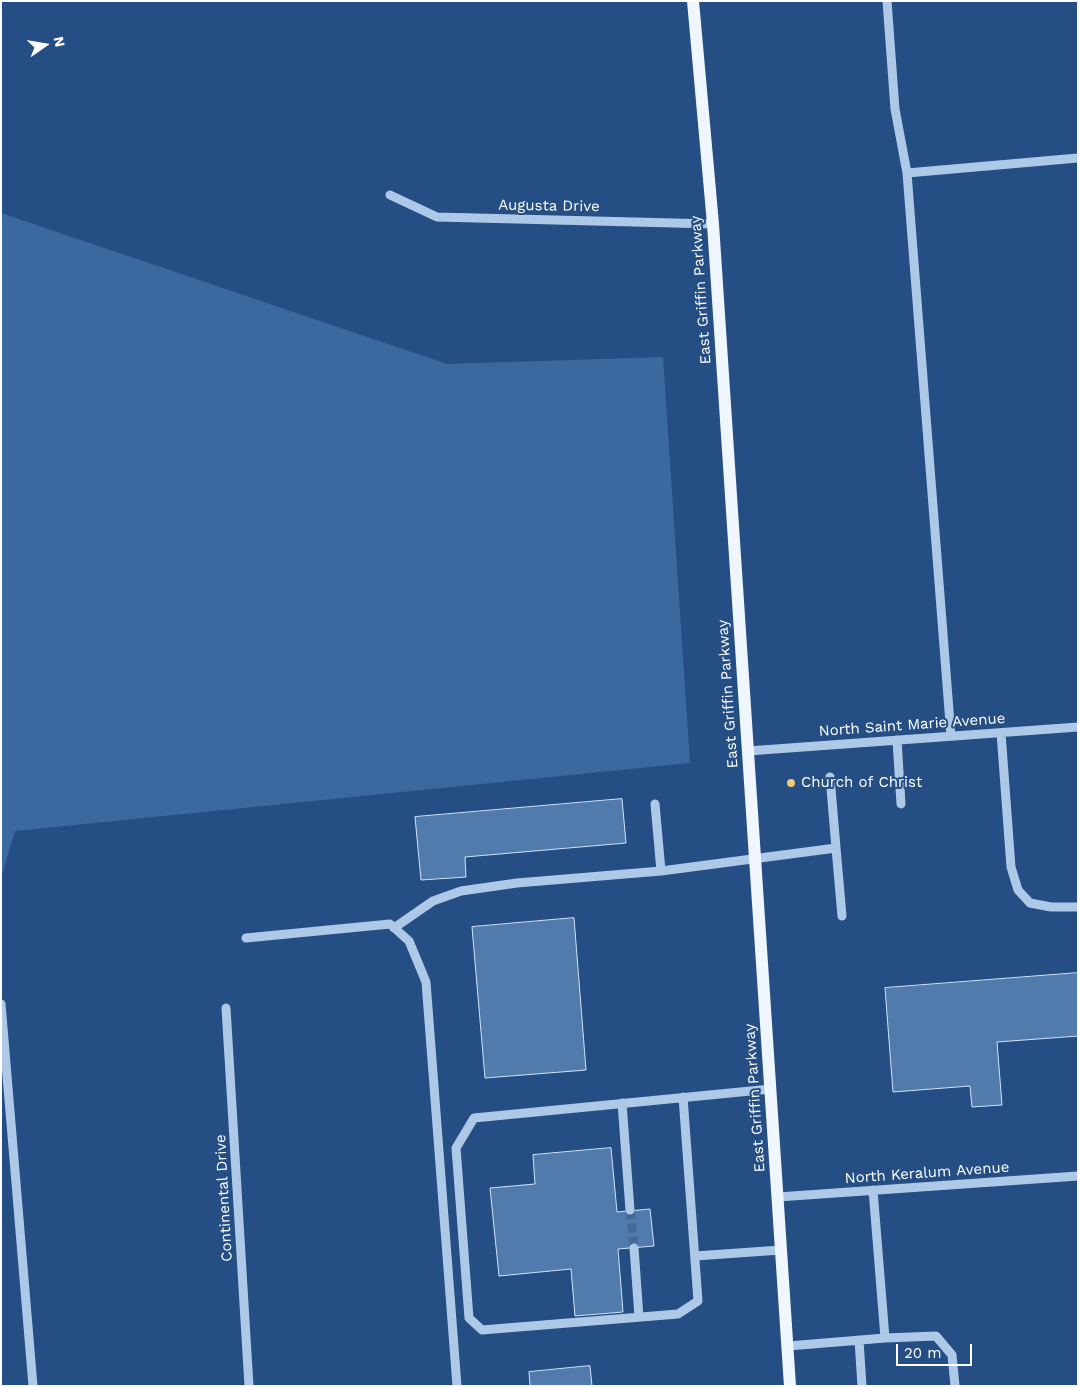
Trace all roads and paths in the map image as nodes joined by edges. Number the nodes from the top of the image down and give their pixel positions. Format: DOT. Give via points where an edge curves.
graph roads {
  1 [pos="693,1"];
  2 [pos="887,1"];
  3 [pos="1078,158"];
  4 [pos="907,173"];
  5 [pos="390,195"];
  6 [pos="713,224"];
  7 [pos="1078,727"];
  8 [pos="1001,733"];
  9 [pos="951,736"];
  10 [pos="897,740"];
  11 [pos="748,751"];
  12 [pos="830,777"];
  13 [pos="654,804"];
  14 [pos="901,804"];
  15 [pos="836,848"];
  16 [pos="756,860"];
  17 [pos="661,871"];
  18 [pos="1078,907"];
  19 [pos="842,916"];
  20 [pos="394,928"];
  21 [pos="246,938"];
  22 [pos="1,1004"];
  23 [pos="226,1008"];
  24 [pos="771,1089"];
  25 [pos="683,1097"];
  26 [pos="622,1103"];
  27 [pos="1078,1176"];
  28 [pos="873,1190"];
  29 [pos="778,1197"];
  30 [pos="630,1210"];
  31 [pos="634,1248"];
  32 [pos="781,1250"];
  33 [pos="695,1256"];
  34 [pos="639,1317"];
  35 [pos="885,1338"];
  36 [pos="859,1340"];
  37 [pos="788,1346"];
  38 [pos="33,1386"];
  39 [pos="249,1386"];
  40 [pos="457,1386"];
  41 [pos="790,1386"];
  42 [pos="862,1386"];
  43 [pos="955,1386"];
  1 -- 6 [label="main road, East Griffin Parkway"];
  2 -- 4 [label="street" via="894,110"];
  3 -- 4 [label="street"];
  4 -- 9 [label="street"];
  5 -- 6 [label="street, Augusta Drive" via="437,217"];
  6 -- 11 [label="main road, East Griffin Parkway"];
  7 -- 8 [label="street, North Saint Marie Avenue"];
  8 -- 9 [label="street, North Saint Marie Avenue"];
  8 -- 18 [label="street" via="1011,867 1018,890 1030,902 1051,907"];
  9 -- 10 [label="street, North Saint Marie Avenue"];
  10 -- 11 [label="street, North Saint Marie Avenue"];
  10 -- 14 [label="street"];
  11 -- 16 [label="main road, East Griffin Parkway"];
  12 -- 15 [label="street"];
  13 -- 17 [label="street"];
  15 -- 16 [label="street"];
  15 -- 19 [label="street"];
  16 -- 17 [label="street"];
  16 -- 24 [label="main road, East Griffin Parkway"];
  17 -- 20 [label="street" via="517,883 461,892 433,901"];
  20 -- 21 [label="street" via="390,924 348,926"];
  20 -- 40 [label="street" via="409,941 426,982"];
  22 -- 38 [label="street"];
  23 -- 39 [label="street, Continental Drive"];
  24 -- 25 [label="street"];
  24 -- 29 [label="main road, East Griffin Parkway"];
  25 -- 26 [label="street"];
  25 -- 33 [label="street"];
  26 -- 30 [label="street"];
  26 -- 34 [label="street" via="474,1118 456,1148 469,1318 482,1330"];
  27 -- 28 [label="street, North Keralum Avenue"];
  28 -- 29 [label="street, North Keralum Avenue"];
  28 -- 35 [label="street"];
  29 -- 32 [label="main road, East Griffin Parkway"];
  31 -- 34 [label="street"];
  32 -- 33 [label="street"];
  32 -- 37 [label="main road, East Griffin Parkway"];
  33 -- 34 [label="street" via="698,1301 678,1314"];
  35 -- 36 [label="street"];
  35 -- 43 [label="street" via="936,1336 952,1355"];
  36 -- 37 [label="street"];
  36 -- 42 [label="street"];
  37 -- 41 [label="main road, East Griffin Parkway"];
}
